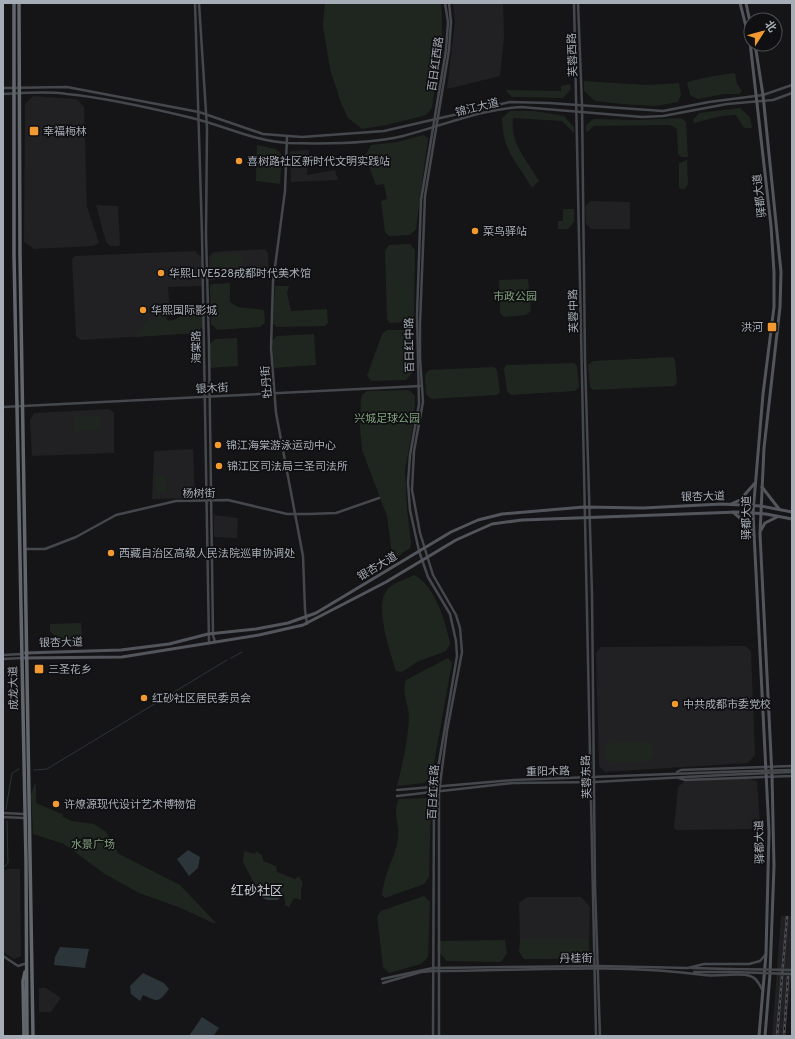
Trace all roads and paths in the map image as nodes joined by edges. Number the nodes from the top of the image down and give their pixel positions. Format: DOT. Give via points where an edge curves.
graph roads {
  1 [pos="14,3"];
  2 [pos="19,3"];
  3 [pos="195,3"];
  4 [pos="199,3"];
  5 [pos="445,3"];
  6 [pos="449,3"];
  7 [pos="574,3"];
  8 [pos="578,3"];
  9 [pos="740,3"];
  10 [pos="756,52"];
  11 [pos="792,85"];
  12 [pos="14,87"];
  13 [pos="19,87"];
  14 [pos="3,88"];
  15 [pos="19,93"];
  16 [pos="792,93"];
  17 [pos="3,94"];
  18 [pos="14,94"];
  19 [pos="113,95"];
  20 [pos="763,95"];
  21 [pos="756,96"];
  22 [pos="757,101"];
  23 [pos="763,101"];
  24 [pos="111,102"];
  25 [pos="576,105"];
  26 [pos="582,105"];
  27 [pos="199,112"];
  28 [pos="575,112"];
  29 [pos="582,112"];
  30 [pos="206,114"];
  31 [pos="438,119"];
  32 [pos="199,120"];
  33 [pos="434,120"];
  34 [pos="206,123"];
  35 [pos="437,126"];
  36 [pos="432,127"];
  37 [pos="286,137"];
  38 [pos="286,142"];
  39 [pos="420,386"];
  40 [pos="275,393"];
  41 [pos="210,396"];
  42 [pos="205,397"];
  43 [pos="17,406"];
  44 [pos="23,406"];
  45 [pos="3,407"];
  46 [pos="756,482"];
  47 [pos="762,486"];
  48 [pos="379,498"];
  49 [pos="206,500"];
  50 [pos="211,500"];
  51 [pos="730,505"];
  52 [pos="754,506"];
  53 [pos="761,506"];
  54 [pos="584,507"];
  55 [pos="590,507"];
  56 [pos="779,509"];
  57 [pos="733,512"];
  58 [pos="792,512"];
  59 [pos="753,513"];
  60 [pos="295,514"];
  61 [pos="761,514"];
  62 [pos="778,516"];
  63 [pos="584,517"];
  64 [pos="590,517"];
  65 [pos="792,520"];
  66 [pos="760,534"];
  67 [pos="754,537"];
  68 [pos="424,547"];
  69 [pos="25,549"];
  70 [pos="419,551"];
  71 [pos="429,558"];
  72 [pos="422,562"];
  73 [pos="306,617"];
  74 [pos="307,624"];
  75 [pos="208,634"];
  76 [pos="213,635"];
  77 [pos="215,642"];
  78 [pos="209,643"];
  79 [pos="27,652"];
  80 [pos="3,655"];
  81 [pos="22,656"];
  82 [pos="27,658"];
  83 [pos="3,659"];
  84 [pos="771,766"];
  85 [pos="792,766"];
  86 [pos="765,767"];
  87 [pos="792,771"];
  88 [pos="677,775"];
  89 [pos="766,776"];
  90 [pos="772,776"];
  91 [pos="792,776"];
  92 [pos="592,778"];
  93 [pos="593,782"];
  94 [pos="440,787"];
  95 [pos="434,788"];
  96 [pos="397,790"];
  97 [pos="434,792"];
  98 [pos="439,792"];
  99 [pos="397,796"];
  100 [pos="3,813"];
  101 [pos="24,816"];
  102 [pos="3,817"];
  103 [pos="766,954"];
  104 [pos="3,956"];
  105 [pos="25,965"];
  106 [pos="596,968"];
  107 [pos="433,969"];
  108 [pos="439,969"];
  109 [pos="688,970"];
  110 [pos="730,970"];
  111 [pos="792,970"];
  112 [pos="792,974"];
  113 [pos="382,981"];
  114 [pos="762,989"];
  115 [pos="24,1036"];
  116 [pos="28,1036"];
  117 [pos="33,1036"];
  118 [pos="433,1036"];
  119 [pos="439,1036"];
  120 [pos="596,1036"];
  121 [pos="600,1036"];
  122 [pos="759,1036"];
  123 [pos="765,1036"];
  1 -- 12 [label="highway, 成龙大道"];
  2 -- 13 [label="highway, 成龙大道"];
  3 -- 27 [label="street, 海棠路"];
  4 -- 30 [label="street, 海棠路"];
  5 -- 33 [label="street, 百日红西路" via="448,22 446,50"];
  6 -- 31 [label="street, 百日红西路" via="449,50"];
  7 -- 25 [label="street, 芙蓉西路"];
  8 -- 26 [label="street, 芙蓉西路"];
  9 -- 21 [label="main road, 驿都大道" via="750,42"];
  10 -- 20 [label="main road, 驿都大道"];
  11 -- 20 [label="street, 锦江大道"];
  12 -- 13 [label="street, 锦江大道"];
  12 -- 14 [label="street, 锦江大道"];
  12 -- 18 [label="highway, 成龙大道"];
  13 -- 15 [label="highway, 成龙大道"];
  13 -- 19 [label="street, 锦江大道" via="67,87"];
  15 -- 18 [label="street, 锦江大道"];
  15 -- 24 [label="street, 锦江大道" via="66,94"];
  15 -- 44 [label="highway, 成龙大道"];
  16 -- 23 [label="street, 锦江大道"];
  17 -- 18 [label="street, 锦江大道"];
  18 -- 43 [label="highway, 成龙大道"];
  19 -- 24 [label="street"];
  19 -- 27 [label="street, 锦江大道"];
  20 -- 21 [label="street, 锦江大道"];
  20 -- 23 [label="main road, 驿都大道"];
  21 -- 22 [label="main road, 驿都大道"];
  21 -- 26 [label="street, 锦江大道" via="663,111"];
  22 -- 23 [label="street, 锦江大道"];
  22 -- 29 [label="street, 锦江大道" via="663,116 642,117"];
  22 -- 46 [label="main road, 驿都大道" via="771,226 774,307 763,394"];
  23 -- 47 [label="main road, 驿都大道" via="781,272 780,307"];
  24 -- 32 [label="street, 锦江大道"];
  25 -- 26 [label="street, 锦江大道"];
  25 -- 28 [label="street, 芙蓉中路"];
  25 -- 31 [label="street, 锦江大道" via="510,102"];
  26 -- 29 [label="street, 芙蓉中路"];
  27 -- 30 [label="street, 锦江大道"];
  27 -- 32 [label="street, 海棠路"];
  28 -- 29 [label="street, 锦江大道"];
  28 -- 35 [label="street, 锦江大道" via="508,107"];
  28 -- 54 [label="street, 芙蓉中路"];
  29 -- 55 [label="street, 芙蓉中路" via="585,359"];
  30 -- 34 [label="street, 海棠路"];
  30 -- 37 [label="street, 锦江大道" via="264,134"];
  31 -- 33 [label="street, 锦江大道"];
  31 -- 35 [label="street, 百日红西路"];
  32 -- 34 [label="street, 锦江大道"];
  32 -- 42 [label="street, 海棠路"];
  33 -- 36 [label="street, 百日红西路"];
  33 -- 37 [label="street, 锦江大道" via="384,131"];
  34 -- 38 [label="street, 锦江大道" via="263,140"];
  34 -- 41 [label="street, 海棠路"];
  35 -- 36 [label="street, 锦江大道"];
  35 -- 39 [label="street, 百日红中路" via="425,196 423,226"];
  36 -- 38 [label="street, 锦江大道" via="384,139"];
  36 -- 39 [label="street, 百日红中路" via="419,230 417,315"];
  37 -- 38 [label="street, 牡丹街"];
  38 -- 40 [label="street, 牡丹街" via="285,191 270,320"];
  39 -- 40 [label="street, 银木街"];
  39 -- 68 [label="street, 百日红中路" via="423,402 414,451 412,490 414,510"];
  39 -- 70 [label="street, 百日红中路" via="408,483 410,510"];
  40 -- 41 [label="street, 银木街"];
  40 -- 60 [label="street, 牡丹街"];
  41 -- 42 [label="street, 银木街"];
  41 -- 50 [label="street, 海棠路"];
  42 -- 44 [label="street, 银木街"];
  42 -- 49 [label="street, 海棠路"];
  43 -- 44 [label="street, 银木街"];
  43 -- 45 [label="street, 银木街"];
  43 -- 81 [label="highway, 成龙大道"];
  44 -- 69 [label="highway, 成龙大道"];
  46 -- 51 [label="main road" via="740,500"];
  46 -- 52 [label="main road, 驿都大道"];
  47 -- 53 [label="main road, 驿都大道"];
  47 -- 56 [label="main road"];
  48 -- 60 [label="street, 杨树街" via="336,513"];
  49 -- 50 [label="street, 杨树街"];
  49 -- 69 [label="street, 杨树街" via="176,501 116,515 88,531 45,549"];
  49 -- 75 [label="street, 海棠路"];
  50 -- 60 [label="street, 杨树街" via="228,500 261,509"];
  50 -- 76 [label="street, 海棠路"];
  51 -- 52 [label="main road, 银杏大道"];
  51 -- 55 [label="main road, 银杏大道"];
  52 -- 53 [label="main road, 银杏大道"];
  52 -- 59 [label="main road, 驿都大道"];
  53 -- 56 [label="main road, 银杏大道"];
  53 -- 61 [label="main road, 驿都大道"];
  54 -- 55 [label="main road, 银杏大道"];
  54 -- 63 [label="street, 芙蓉中路"];
  54 -- 68 [label="main road, 银杏大道" via="529,510 490,517 464,526"];
  55 -- 64 [label="street, 芙蓉中路"];
  56 -- 58 [label="main road, 银杏大道"];
  57 -- 59 [label="main road, 银杏大道"];
  57 -- 64 [label="main road, 银杏大道"];
  57 -- 67 [label="main road" via="748,525"];
  59 -- 61 [label="main road, 银杏大道"];
  59 -- 67 [label="main road, 驿都大道"];
  60 -- 73 [label="street, 牡丹街" via="303,556"];
  61 -- 62 [label="main road, 银杏大道"];
  61 -- 66 [label="main road, 驿都大道"];
  62 -- 65 [label="main road, 银杏大道"];
  62 -- 66 [label="main road" via="763,525"];
  63 -- 64 [label="main road, 银杏大道"];
  63 -- 71 [label="main road, 银杏大道" via="492,524 472,532"];
  63 -- 92 [label="street, 芙蓉东路"];
  64 -- 92 [label="street, 芙蓉东路"];
  66 -- 84 [label="main road, 驿都大道"];
  67 -- 86 [label="main road, 驿都大道"];
  68 -- 70 [label="main road, 银杏大道"];
  68 -- 71 [label="street, 百日红中路"];
  69 -- 79 [label="highway, 成龙大道"];
  70 -- 72 [label="street, 百日红中路"];
  70 -- 73 [label="main road, 银杏大道"];
  71 -- 72 [label="main road, 银杏大道"];
  71 -- 94 [label="street, 百日红东路" via="434,575 456,615 461,644 461,663 447,731"];
  72 -- 74 [label="main road, 银杏大道"];
  72 -- 95 [label="street, 百日红东路" via="447,608 456,646 456,667"];
  73 -- 74 [label="street, 牡丹街"];
  73 -- 76 [label="main road, 银杏大道" via="288,623"];
  74 -- 77 [label="main road, 银杏大道"];
  75 -- 76 [label="main road, 银杏大道"];
  75 -- 78 [label="street, 海棠路"];
  75 -- 79 [label="main road, 银杏大道" via="169,644 121,650"];
  76 -- 77 [label="street, 海棠路"];
  77 -- 78 [label="main road, 银杏大道"];
  78 -- 82 [label="main road, 银杏大道" via="122,657"];
  79 -- 81 [label="main road, 银杏大道"];
  79 -- 82 [label="highway, 成龙大道"];
  80 -- 81 [label="street, 银杏大道"];
  81 -- 82 [label="main road, 银杏大道"];
  81 -- 83 [label="street, 银杏大道"];
  81 -- 101 [label="highway, 成龙大道"];
  82 -- 117 [label="highway, 成龙大道"];
  84 -- 85 [label="street"];
  84 -- 86 [label="street"];
  84 -- 90 [label="main road, 驿都大道"];
  86 -- 88 [label="street" via="681,770"];
  86 -- 89 [label="main road, 驿都大道"];
  87 -- 88 [label="street, 重阳木路, bridge"];
  88 -- 89 [label="street" via="685,780"];
  88 -- 92 [label="street, 重阳木路"];
  88 -- 93 [label="street, 重阳木路"];
  89 -- 90 [label="street"];
  89 -- 103 [label="main road, 驿都大道" via="769,832"];
  90 -- 91 [label="street"];
  90 -- 123 [label="main road, 驿都大道" via="774,887"];
  92 -- 93 [label="street, 芙蓉东路"];
  92 -- 94 [label="street, 重阳木路" via="514,780"];
  93 -- 98 [label="street, 重阳木路" via="513,783"];
  93 -- 106 [label="street, 芙蓉东路"];
  94 -- 95 [label="street, 重阳木路"];
  94 -- 98 [label="street, 百日红东路"];
  95 -- 96 [label="street, 重阳木路"];
  95 -- 97 [label="street, 百日红东路"];
  97 -- 98 [label="street, 重阳木路"];
  97 -- 99 [label="street, 重阳木路"];
  97 -- 107 [label="street, 百日红东路"];
  98 -- 108 [label="street, 百日红东路"];
  100 -- 101 [label="street"];
  101 -- 102 [label="street"];
  101 -- 105 [label="highway, 成龙大道"];
  103 -- 109 [label="street, 丹桂街" via="760,961 749,964 704,964"];
  103 -- 114 [label="main road, 驿都大道"];
  104 -- 105 [label="street" via="18,966"];
  105 -- 115 [label="highway"];
  105 -- 116 [label="highway, 成龙大道"];
  106 -- 108 [label="street, 丹桂街"];
  106 -- 109 [label="street, 丹桂街"];
  106 -- 120 [label="street, 芙蓉东路"];
  106 -- 121 [label="street, 芙蓉东路"];
  107 -- 108 [label="street, 丹桂街"];
  107 -- 113 [label="street, 丹桂街"];
  107 -- 118 [label="street, 百日红东路"];
  108 -- 119 [label="street, 百日红东路"];
  109 -- 110 [label="street"];
  109 -- 114 [label="street, 丹桂街" via="705,975 751,976"];
  110 -- 111 [label="street, bridge"];
  110 -- 112 [label="street, bridge"];
  114 -- 122 [label="main road, 驿都大道"];
}
